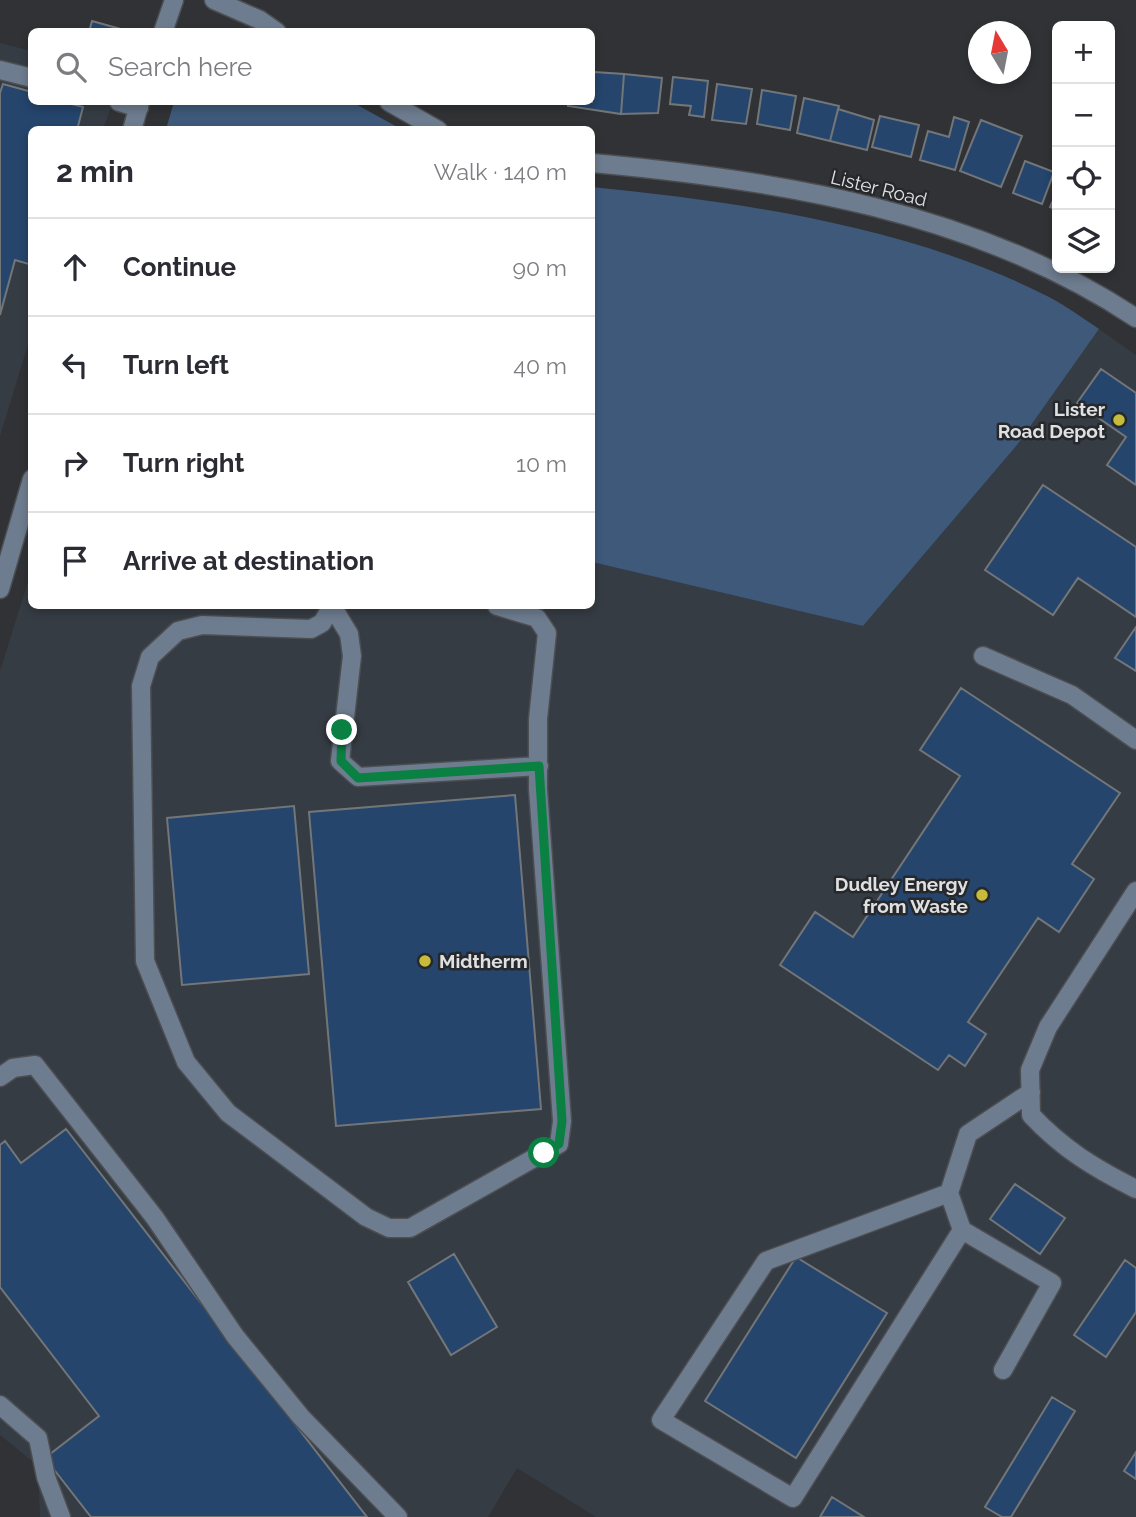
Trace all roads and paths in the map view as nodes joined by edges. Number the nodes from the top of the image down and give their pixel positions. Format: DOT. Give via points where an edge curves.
graph roads {
  1 [pos="174,0"];
  2 [pos="214,0"];
  3 [pos="164,28"];
  4 [pos="272,28"];
  5 [pos="0,70"];
  6 [pos="28,77"];
  7 [pos="139,105"];
  8 [pos="394,105"];
  9 [pos="133,126"];
  10 [pos="431,126"];
  11 [pos="595,163"];
  12 [pos="1136,318"];
  13 [pos="28,493"];
  14 [pos="0,589"];
  15 [pos="330,609"];
  16 [pos="334,609"];
  17 [pos="507,609"];
  18 [pos="983,656"];
  19 [pos="1136,740"];
  20 [pos="539,766"];
  21 [pos="1136,891"];
  22 [pos="0,1077"];
  23 [pos="1031,1092"];
  24 [pos="1136,1189"];
  25 [pos="949,1193"];
  26 [pos="962,1230"];
  27 [pos="1003,1370"];
  28 [pos="0,1405"];
  29 [pos="61,1517"];
  30 [pos="398,1517"];
  1 -- 3 [label="street"];
  2 -- 4 [label="street"];
  5 -- 6 [label="street"];
  7 -- 9 [label="street"];
  8 -- 10 [label="street"];
  11 -- 12 [label="street, Lister Road" via="775,184 923,220 1066,275"];
  13 -- 14 [label="street"];
  15 -- 20 [label="street" via="322,623 311,629 202,625 178,632 150,657 141,686 145,961 186,1062 228,1113 366,1217 388,1228 410,1228 559,1144 562,1121"];
  16 -- 20 [label="street" via="349,634 352,656 341,761 358,778"];
  17 -- 20 [label="street" via="537,618 547,633 538,719"];
  18 -- 19 [label="street" via="1072,695"];
  21 -- 23 [label="street" via="1048,1027 1030,1070"];
  22 -- 30 [label="street" via="13,1068 35,1065 155,1218 235,1336 301,1417"];
  23 -- 24 [label="street" via="1031,1115 1058,1143"];
  23 -- 25 [label="street" via="968,1133"];
  25 -- 26 [label="street"];
  25 -- 26 [label="street" via="766,1261 661,1420 793,1498"];
  26 -- 27 [label="street" via="1052,1283"];
  28 -- 29 [label="street" via="38,1438"];
}
